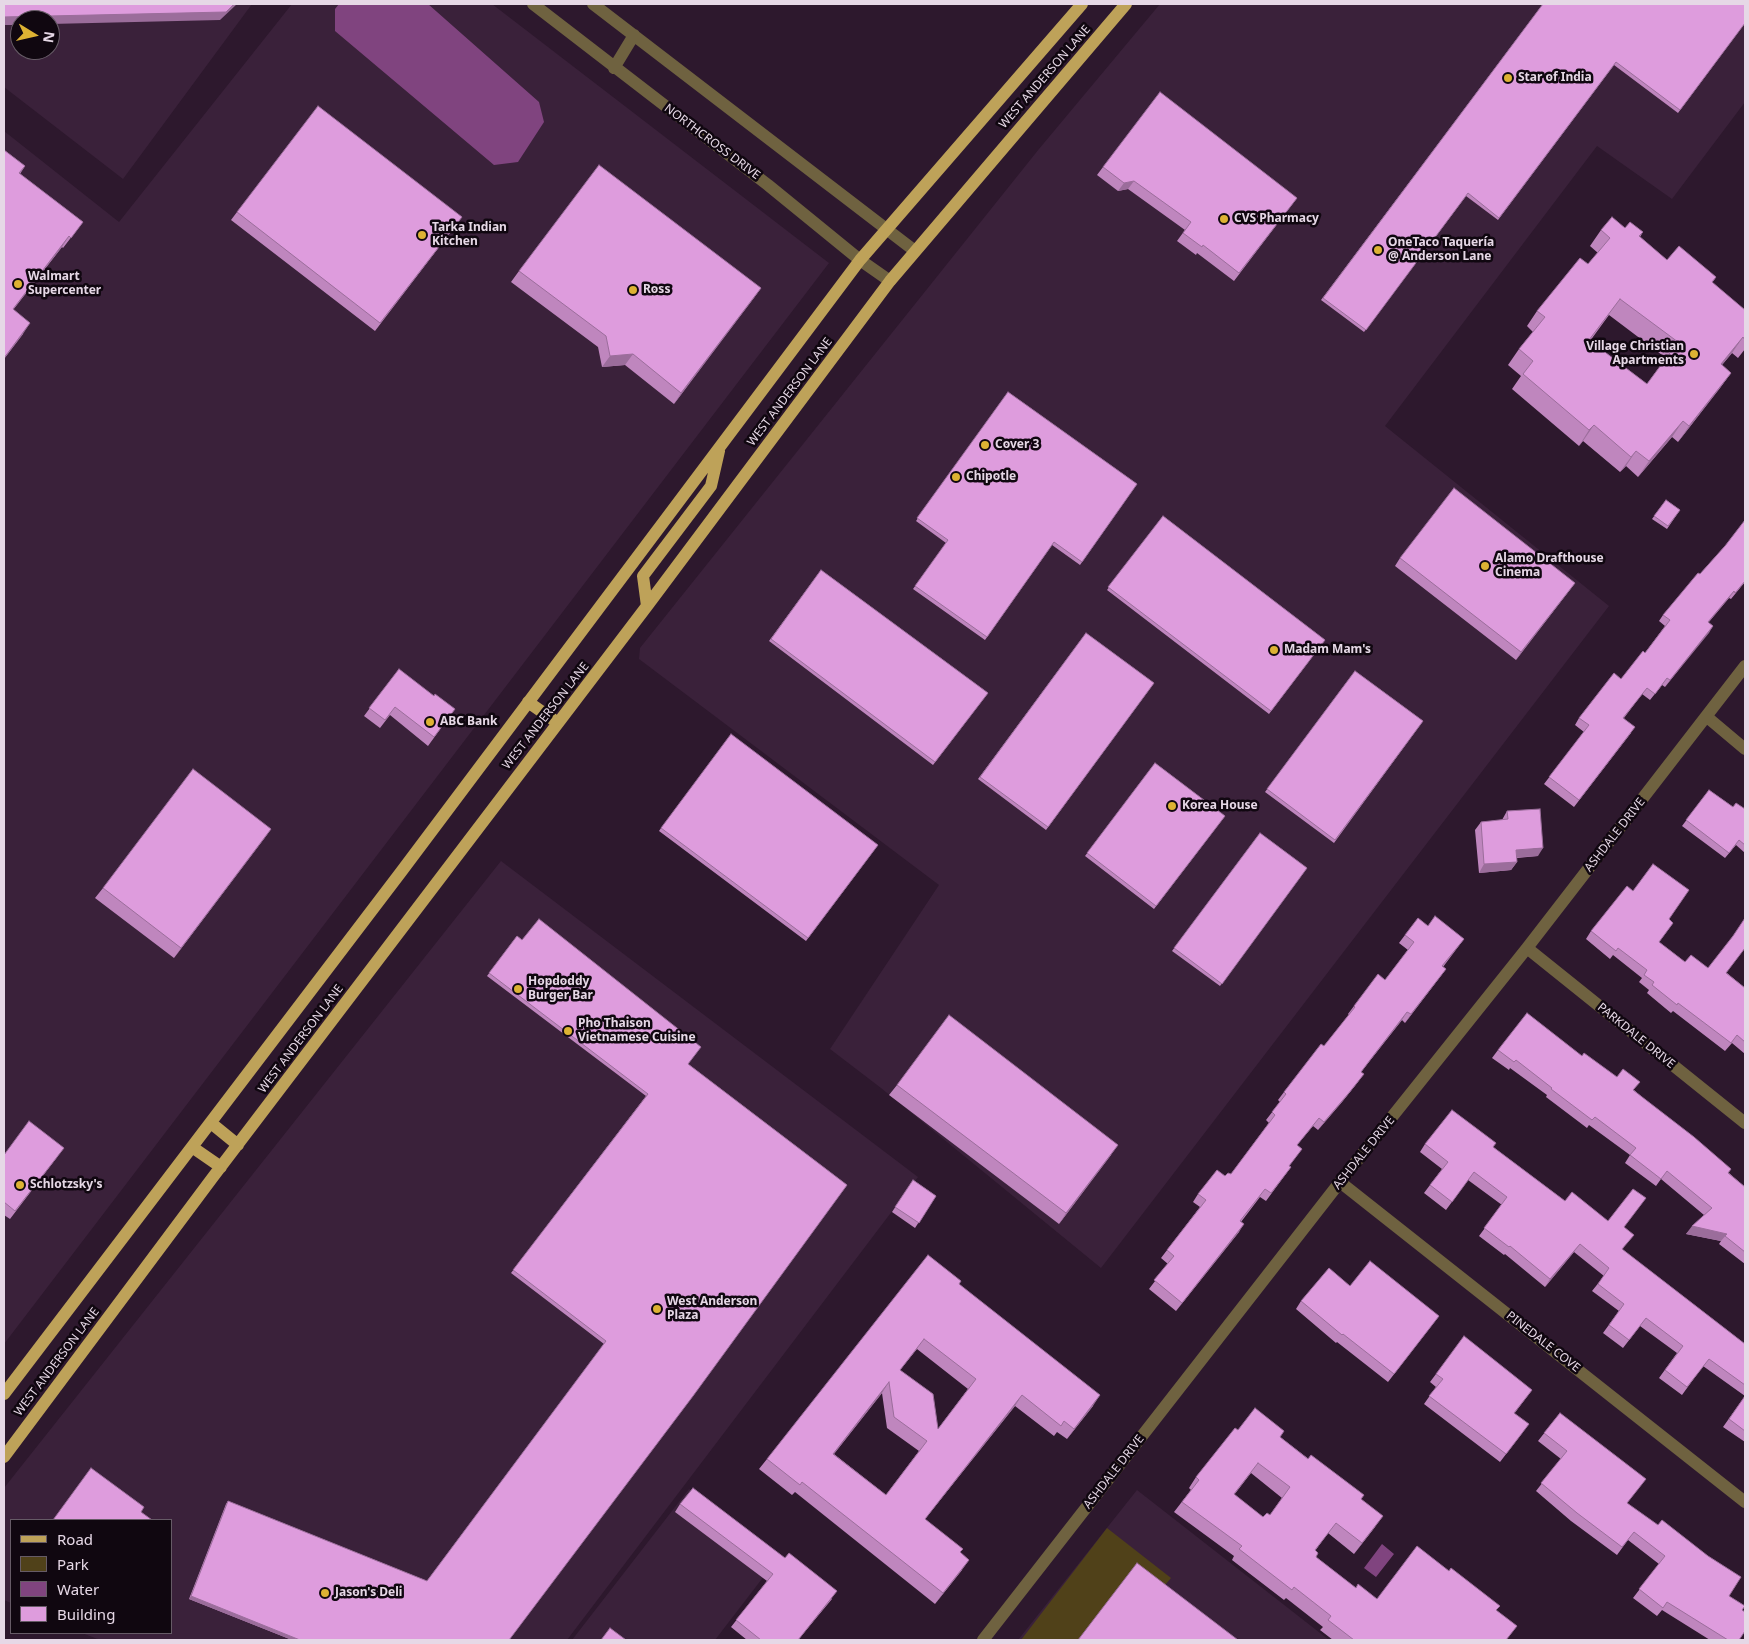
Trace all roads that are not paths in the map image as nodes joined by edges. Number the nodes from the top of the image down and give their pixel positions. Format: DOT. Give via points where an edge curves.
graph roads {
  1 [pos="533,4"];
  2 [pos="593,4"];
  3 [pos="1082,4"];
  4 [pos="1126,4"];
  5 [pos="634,35"];
  6 [pos="614,68"];
  7 [pos="886,228"];
  8 [pos="915,251"];
  9 [pos="860,260"];
  10 [pos="890,281"];
  11 [pos="721,446"];
  12 [pos="647,606"];
  13 [pos="1745,666"];
  14 [pos="528,702"];
  15 [pos="1707,718"];
  16 [pos="558,723"];
  17 [pos="1745,748"];
  18 [pos="1527,948"];
  19 [pos="211,1123"];
  20 [pos="1745,1123"];
  21 [pos="238,1145"];
  22 [pos="192,1147"];
  23 [pos="221,1167"];
  24 [pos="1340,1182"];
  25 [pos="4,1394"];
  26 [pos="4,1457"];
  27 [pos="1745,1502"];
  28 [pos="982,1640"];
  1 -- 6 [label="street, NORTHCROSS DRIVE"];
  2 -- 5 [label="street"];
  3 -- 7 [label="main road, WEST ANDERSON LANE"];
  4 -- 8 [label="main road, WEST ANDERSON LANE"];
  5 -- 6 [label="street"];
  5 -- 7 [label="street"];
  6 -- 9 [label="street, NORTHCROSS DRIVE" via="768,185"];
  7 -- 8 [label="street"];
  7 -- 9 [label="main road, WEST ANDERSON LANE"];
  8 -- 10 [label="main road, WEST ANDERSON LANE"];
  9 -- 10 [label="street, NORTHCROSS DRIVE"];
  9 -- 11 [label="main road, WEST ANDERSON LANE"];
  10 -- 12 [label="main road, WEST ANDERSON LANE"];
  11 -- 12 [label="main road" via="711,486 643,576"];
  11 -- 14 [label="main road, WEST ANDERSON LANE"];
  12 -- 16 [label="main road, WEST ANDERSON LANE"];
  13 -- 15 [label="street, ASHDALE DRIVE"];
  14 -- 16 [label="main road"];
  14 -- 19 [label="main road, WEST ANDERSON LANE"];
  15 -- 17 [label="street"];
  15 -- 18 [label="street, ASHDALE DRIVE"];
  16 -- 21 [label="main road, WEST ANDERSON LANE"];
  18 -- 20 [label="street, PARKDALE DRIVE"];
  18 -- 24 [label="street, ASHDALE DRIVE"];
  19 -- 21 [label="main road"];
  19 -- 22 [label="main road, WEST ANDERSON LANE"];
  21 -- 23 [label="main road, WEST ANDERSON LANE"];
  22 -- 23 [label="main road"];
  22 -- 25 [label="main road, WEST ANDERSON LANE"];
  23 -- 26 [label="main road, WEST ANDERSON LANE"];
  24 -- 27 [label="street, PINEDALE COVE"];
  24 -- 28 [label="street, ASHDALE DRIVE"];
}
